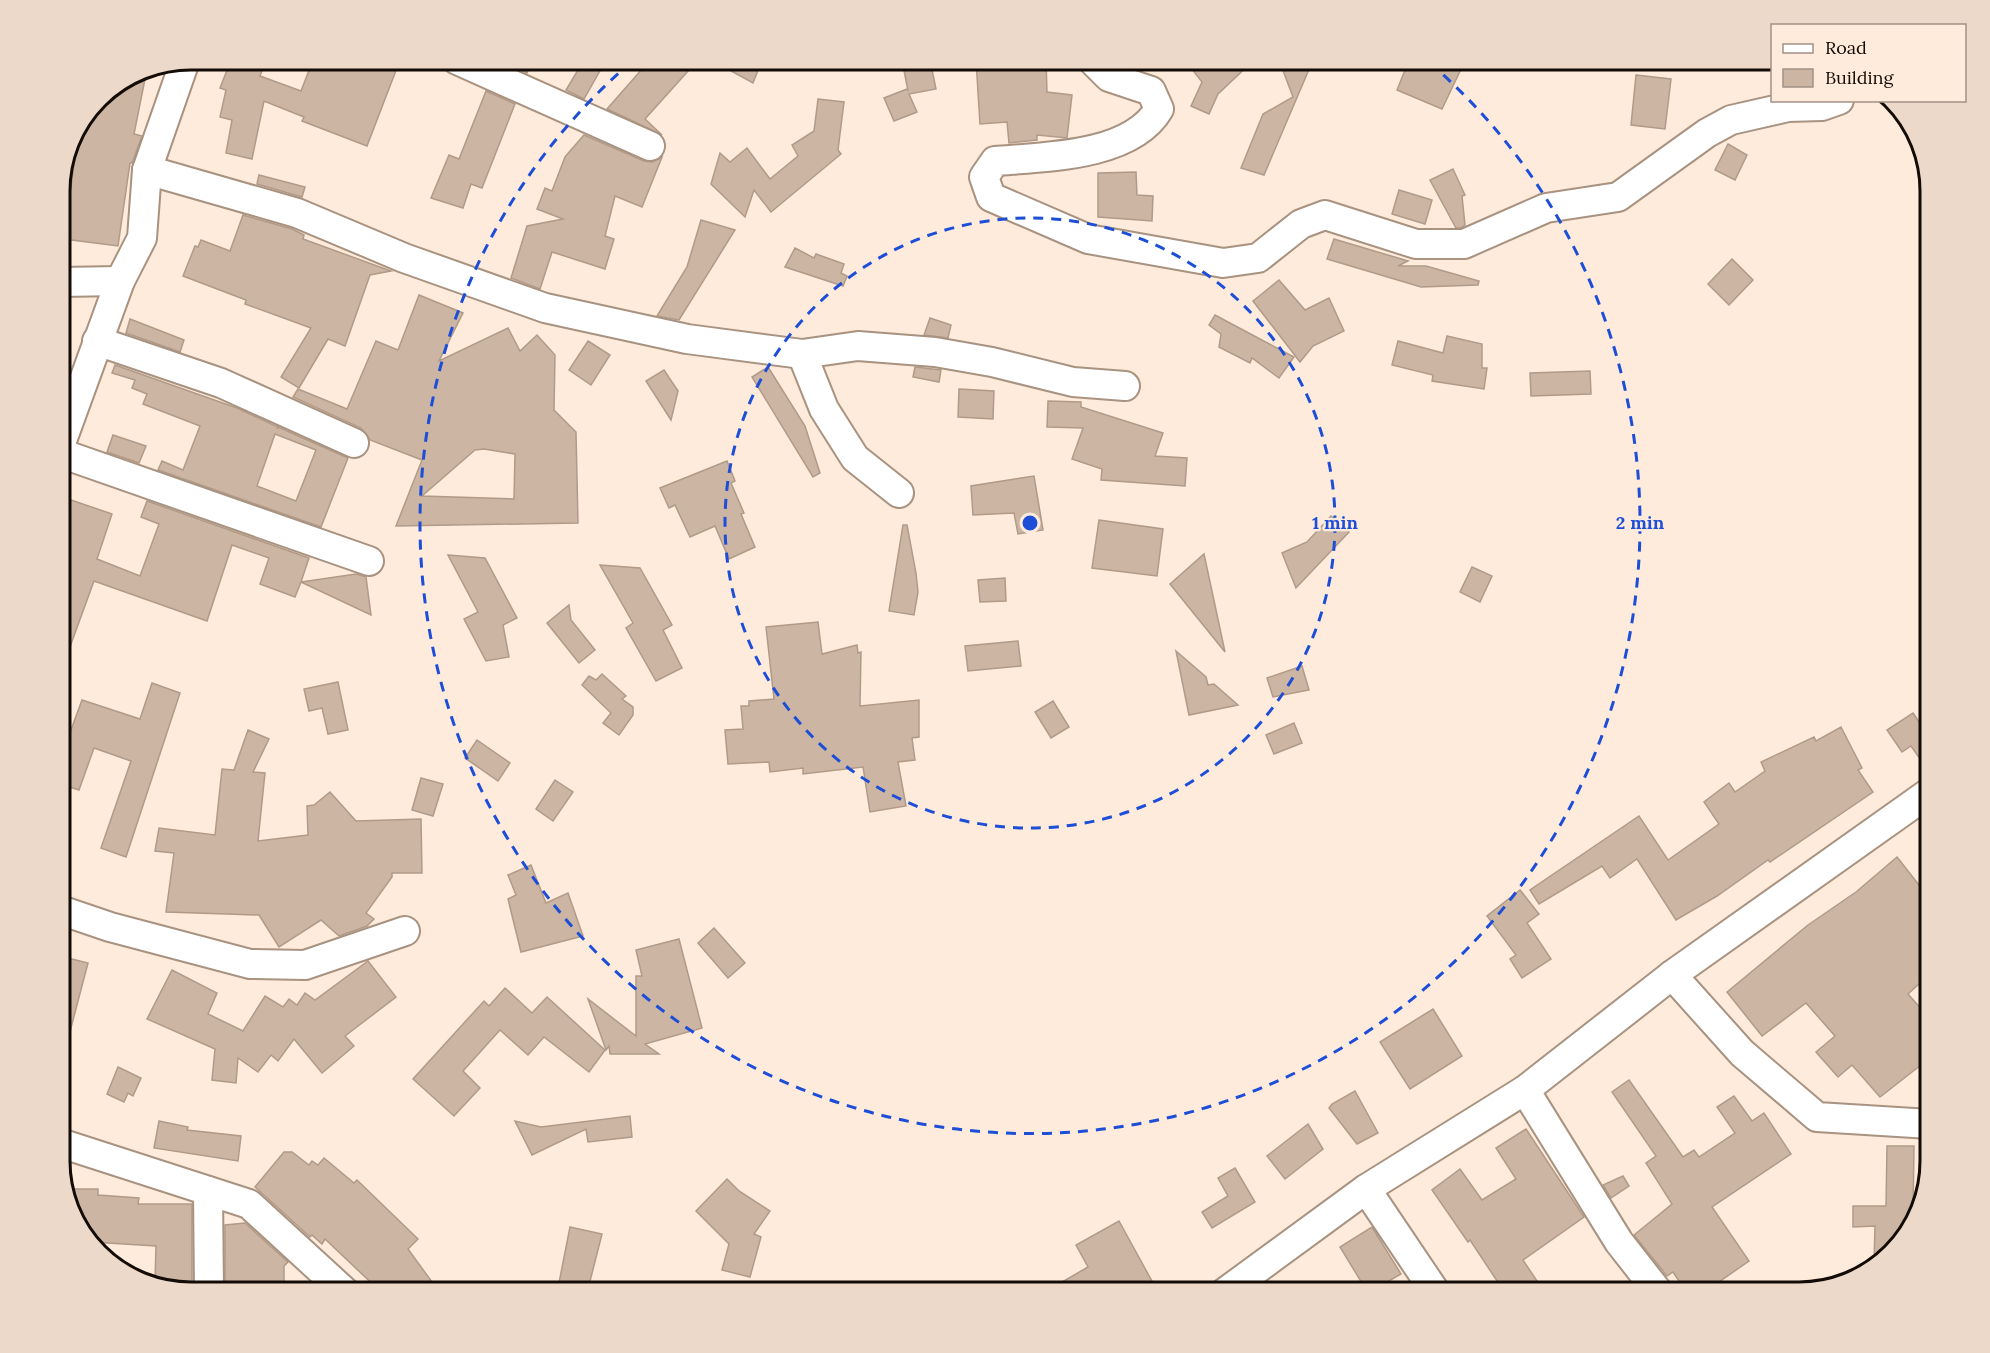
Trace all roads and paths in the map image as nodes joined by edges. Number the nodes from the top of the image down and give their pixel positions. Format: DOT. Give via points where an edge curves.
graph roads {
  1 [pos="1103,70"];
  2 [pos="181,71"];
  3 [pos="481,71"];
  4 [pos="1833,102"];
  5 [pos="650,146"];
  6 [pos="147,170"];
  7 [pos="120,281"];
  8 [pos="71,282"];
  9 [pos="97,340"];
  10 [pos="802,354"];
  11 [pos="1125,386"];
  12 [pos="71,414"];
  13 [pos="354,443"];
  14 [pos="71,457"];
  15 [pos="899,493"];
  16 [pos="369,561"];
  17 [pos="1920,799"];
  18 [pos="71,914"];
  19 [pos="405,931"];
  20 [pos="1672,975"];
  21 [pos="1525,1090"];
  22 [pos="1920,1123"];
  23 [pos="71,1147"];
  24 [pos="1366,1189"];
  25 [pos="208,1191"];
  26 [pos="209,1282"];
  27 [pos="334,1282"];
  28 [pos="1239,1282"];
  29 [pos="1429,1282"];
  30 [pos="1650,1282"];
  1 -- 4 [label="street" via="1151,91 1159,109 1151,123 1122,141 1061,155 995,161 984,177 991,197 1088,239 1223,263 1258,258 1301,224 1325,215 1416,244 1464,244 1546,208 1618,197 1731,120"];
  2 -- 6 [label="street"];
  3 -- 5 [label="street"];
  6 -- 7 [label="street" via="142,238"];
  6 -- 10 [label="street" via="297,213 404,258 545,308 687,339"];
  7 -- 8 [label="street"];
  7 -- 9 [label="street"];
  9 -- 12 [label="street"];
  9 -- 13 [label="street" via="221,383"];
  10 -- 11 [label="street" via="858,346 935,352 1073,382"];
  10 -- 15 [label="street" via="824,408 855,458"];
  14 -- 16 [label="street"];
  17 -- 20 [label="street"];
  18 -- 19 [label="street" via="250,964 305,965"];
  20 -- 21 [label="street"];
  20 -- 22 [label="street" via="1742,1053 1817,1117"];
  21 -- 24 [label="street"];
  21 -- 30 [label="street" via="1619,1242"];
  23 -- 25 [label="street"];
  24 -- 28 [label="street"];
  24 -- 29 [label="street"];
  25 -- 26 [label="street"];
  25 -- 27 [label="street" via="249,1204"];
}
